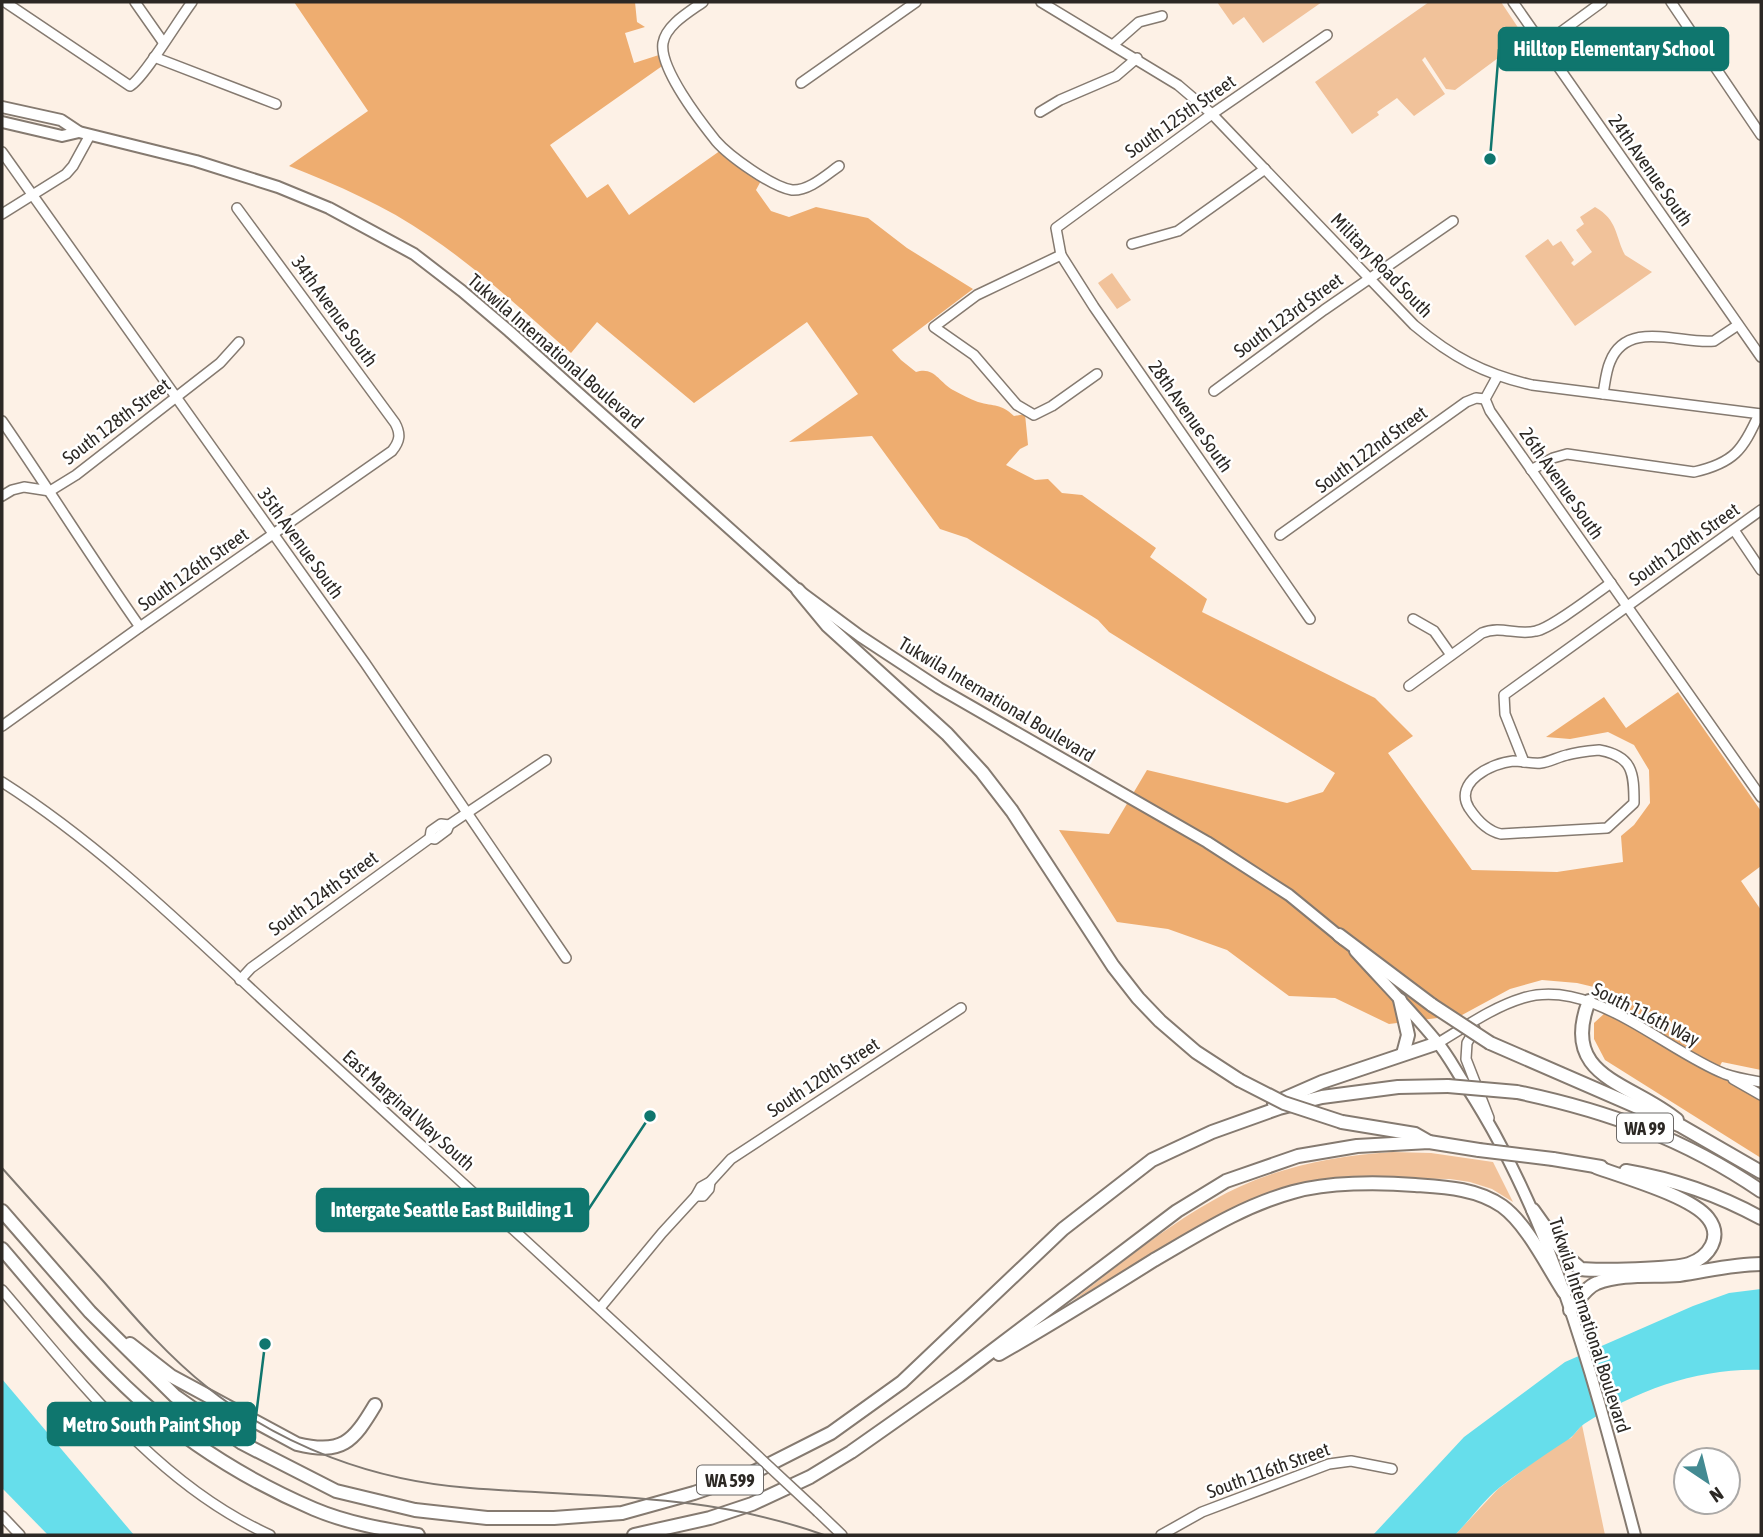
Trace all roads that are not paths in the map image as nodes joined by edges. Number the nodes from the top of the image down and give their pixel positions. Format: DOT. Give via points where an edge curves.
graph roads {
  1 [pos="5,2"];
  2 [pos="135,2"];
  3 [pos="192,2"];
  4 [pos="703,2"];
  5 [pos="916,2"];
  6 [pos="1041,2"];
  7 [pos="1513,2"];
  8 [pos="1602,2"];
  9 [pos="1671,2"];
  10 [pos="1162,16"];
  11 [pos="1327,35"];
  12 [pos="163,41"];
  13 [pos="1114,44"];
  14 [pos="1543,45"];
  15 [pos="155,57"];
  16 [pos="1137,58"];
  17 [pos="801,83"];
  18 [pos="276,104"];
  19 [pos="2,107"];
  20 [pos="1040,113"];
  21 [pos="1212,114"];
  22 [pos="2,122"];
  23 [pos="85,133"];
  24 [pos="1761,135"];
  25 [pos="2,152"];
  26 [pos="839,166"];
  27 [pos="1265,169"];
  28 [pos="32,194"];
  29 [pos="237,208"];
  30 [pos="2,214"];
  31 [pos="1453,221"];
  32 [pos="1056,228"];
  33 [pos="1132,244"];
  34 [pos="1061,255"];
  35 [pos="1371,279"];
  36 [pos="1738,325"];
  37 [pos="239,342"];
  38 [pos="1761,357"];
  39 [pos="1097,374"];
  40 [pos="1497,377"];
  41 [pos="1214,391"];
  42 [pos="1603,394"];
  43 [pos="177,398"];
  44 [pos="1485,399"];
  45 [pos="1760,414"];
  46 [pos="2,421"];
  47 [pos="400,438"];
  48 [pos="1531,470"];
  49 [pos="50,491"];
  50 [pos="2,496"];
  51 [pos="1761,510"];
  52 [pos="1734,530"];
  53 [pos="272,535"];
  54 [pos="1280,535"];
  55 [pos="1761,570"];
  56 [pos="1611,583"];
  57 [pos="798,590"];
  58 [pos="1626,606"];
  59 [pos="1310,619"];
  60 [pos="1413,619"];
  61 [pos="139,627"];
  62 [pos="1451,655"];
  63 [pos="1409,686"];
  64 [pos="2,726"];
  65 [pos="546,760"];
  66 [pos="1524,762"];
  67 [pos="2,782"];
  68 [pos="1761,797"];
  69 [pos="466,813"];
  70 [pos="1339,935"];
  71 [pos="566,958"];
  72 [pos="240,980"];
  73 [pos="1400,1000"];
  74 [pos="1590,1002"];
  75 [pos="961,1008"];
  76 [pos="1481,1017"];
  77 [pos="1438,1043"];
  78 [pos="1403,1054"];
  79 [pos="1725,1074"];
  80 [pos="1761,1082"];
  81 [pos="1448,1086"];
  82 [pos="1761,1095"];
  83 [pos="1492,1126"];
  84 [pos="1691,1131"];
  85 [pos="1212,1132"];
  86 [pos="1429,1142"];
  87 [pos="1479,1150"];
  88 [pos="1596,1167"];
  89 [pos="1761,1172"];
  90 [pos="1761,1191"];
  91 [pos="1533,1210"];
  92 [pos="2,1212"];
  93 [pos="1761,1218"];
  94 [pos="2,1249"];
  95 [pos="1761,1264"];
  96 [pos="2,1290"];
  97 [pos="1564,1292"];
  98 [pos="600,1308"];
  99 [pos="1570,1310"];
  100 [pos="90,1312"];
  101 [pos="959,1376"];
  102 [pos="375,1405"];
  103 [pos="1392,1469"];
  104 [pos="2,1516"];
  105 [pos="20,1535"];
  106 [pos="270,1535"];
  107 [pos="418,1535"];
  108 [pos="634,1535"];
  109 [pos="842,1535"];
  110 [pos="1160,1535"];
  111 [pos="1635,1535"];
  1 -- 15 [label="street" via="130,86"];
  2 -- 12 [label="street"];
  3 -- 12 [label="street"];
  4 -- 26 [label="street" via="667,33 663,52 682,93 717,142 744,164 791,190 803,189"];
  5 -- 17 [label="street"];
  6 -- 13 [label="street, Military Road South"];
  7 -- 14 [label="street, 24th Avenue South"];
  8 -- 14 [label="street"];
  9 -- 24 [label="street"];
  10 -- 13 [label="street" via="1139,22"];
  11 -- 21 [label="street, South 125th Street"];
  12 -- 15 [label="street"];
  13 -- 16 [label="street, Military Road South"];
  14 -- 36 [label="street, 24th Avenue South"];
  15 -- 18 [label="street"];
  16 -- 20 [label="street" via="1116,76"];
  16 -- 21 [label="street, Military Road South"];
  19 -- 23 [label="main road, Tukwila International Boulevard" via="61,120"];
  21 -- 27 [label="street, Military Road South"];
  21 -- 32 [label="street, South 125th Street"];
  22 -- 23 [label="main road, Tukwila International Boulevard" via="62,136"];
  23 -- 28 [label="street" via="73,166"];
  23 -- 57 [label="main road, Tukwila International Boulevard" via="278,187 329,208 414,254 506,328"];
  25 -- 28 [label="street, 35th Avenue South"];
  27 -- 33 [label="street" via="1186,227"];
  27 -- 35 [label="street, Military Road South"];
  28 -- 30 [label="street"];
  28 -- 43 [label="street, 35th Avenue South"];
  29 -- 47 [label="street, 34th Avenue South" via="395,423"];
  31 -- 35 [label="street, South 123rd Street"];
  32 -- 34 [label="street, 28th Avenue South"];
  34 -- 39 [label="street" via="977,295 934,327 974,355 1017,405 1034,415"];
  34 -- 59 [label="street, 28th Avenue South"];
  35 -- 40 [label="street, Military Road South" via="1436,344"];
  35 -- 41 [label="street, South 123rd Street"];
  36 -- 38 [label="street, 24th Avenue South"];
  36 -- 42 [label="street" via="1714,341 1654,335 1625,343 1610,360"];
  37 -- 43 [label="street, South 128th Street"];
  40 -- 42 [label="street, Military Road South"];
  40 -- 44 [label="street"];
  42 -- 45 [label="street, Military Road South"];
  43 -- 49 [label="street, South 128th Street"];
  43 -- 53 [label="street, 35th Avenue South"];
  44 -- 48 [label="street, 26th Avenue South"];
  44 -- 54 [label="street, South 122nd Street" via="1466,402"];
  45 -- 48 [label="street" via="1738,452 1711,468 1694,472 1567,454"];
  46 -- 49 [label="street"];
  47 -- 53 [label="street, South 126th Street" via="392,451"];
  48 -- 56 [label="street, 26th Avenue South"];
  49 -- 50 [label="street" via="24,487"];
  49 -- 61 [label="street"];
  51 -- 52 [label="street, South 120th Street"];
  52 -- 55 [label="street"];
  52 -- 58 [label="street, South 120th Street"];
  53 -- 61 [label="street, South 126th Street"];
  53 -- 69 [label="street, 35th Avenue South"];
  56 -- 58 [label="street, 26th Avenue South"];
  56 -- 62 [label="street" via="1543,629 1527,633 1490,630"];
  57 -- 70 [label="main road, Tukwila International Boulevard" via="939,688 1208,842 1289,895"];
  57 -- 86 [label="highway, bridge" via="827,625 982,772 1113,966 1160,1021 1196,1052 1284,1103 1342,1122 1415,1134"];
  58 -- 66 [label="street" via="1504,695 1505,714"];
  58 -- 68 [label="street, 26th Avenue South"];
  60 -- 62 [label="street" via="1434,631"];
  61 -- 64 [label="street, South 126th Street"];
  62 -- 63 [label="street"];
  65 -- 69 [label="street, South 124th Street"];
  66 -- 66 [label="street" via="1610,752 1628,763 1634,803 1607,828 1489,831 1466,802 1469,783 1500,764"];
  67 -- 72 [label="street, East Marginal Way South" via="124,875"];
  69 -- 71 [label="street, 35th Avenue South"];
  69 -- 72 [label="street, South 124th Street"];
  70 -- 73 [label="main road, Tukwila International Boulevard"];
  70 -- 84 [label="highway, bridge" via="1490,1043"];
  72 -- 98 [label="street, East Marginal Way South"];
  73 -- 77 [label="main road, Tukwila International Boulevard"];
  73 -- 78 [label="highway" via="1408,1035"];
  74 -- 76 [label="street, South 116th Way" via="1540,994"];
  74 -- 79 [label="street, South 116th Way"];
  74 -- 84 [label="highway" via="1581,1043 1595,1068 1664,1109"];
  75 -- 98 [label="street, South 120th Street" via="731,1159"];
  76 -- 77 [label="street, South 116th Way"];
  76 -- 83 [label="street" via="1467,1044 1466,1059"];
  77 -- 78 [label="highway"];
  77 -- 83 [label="main road, Tukwila International Boulevard"];
  78 -- 85 [label="highway" via="1322,1082"];
  79 -- 80 [label="street, South 116th Way"];
  79 -- 82 [label="street"];
  81 -- 85 [label="highway, WA 599" via="1322,1097"];
  81 -- 90 [label="highway, WA 99, bridge" via="1517,1092 1620,1118 1707,1157"];
  83 -- 91 [label="main road, Tukwila International Boulevard"];
  84 -- 89 [label="highway"];
  85 -- 100 [label="highway, WA 599" via="1152,1160 1099,1199 902,1382 831,1433 752,1473 622,1513 487,1518 415,1510 336,1491 206,1420 175,1396"];
  86 -- 87 [label="highway, WA 599"];
  86 -- 101 [label="highway, WA 599" via="1310,1154 1226,1181 1177,1210"];
  87 -- 88 [label="highway, WA 99, bridge"];
  88 -- 91 [label="highway" via="1694,1206 1713,1226 1711,1249 1687,1265 1581,1269 1565,1255"];
  88 -- 93 [label="highway, WA 99" via="1682,1184"];
  91 -- 97 [label="main road, Tukwila International Boulevard"];
  92 -- 100 [label="highway, WA 599"];
  94 -- 107 [label="highway" via="89,1349 138,1398 204,1451 316,1510"];
  95 -- 99 [label="highway" via="1597,1283"];
  96 -- 106 [label="street" via="155,1460 222,1508"];
  97 -- 99 [label="main road, Tukwila International Boulevard"];
  97 -- 101 [label="highway" via="1509,1212 1478,1194 1401,1184 1322,1187 1294,1191 1213,1225"];
  98 -- 109 [label="street, East Marginal Way South, bridge"];
  99 -- 111 [label="main road, Tukwila International Boulevard"];
  100 -- 102 [label="highway" via="172,1376 297,1444 335,1448 360,1430"];
  101 -- 108 [label="highway, WA 599" via="810,1477 710,1518"];
  103 -- 110 [label="street, South 116th Street" via="1351,1461 1329,1464 1202,1513"];
  104 -- 105 [label="street"];
}
